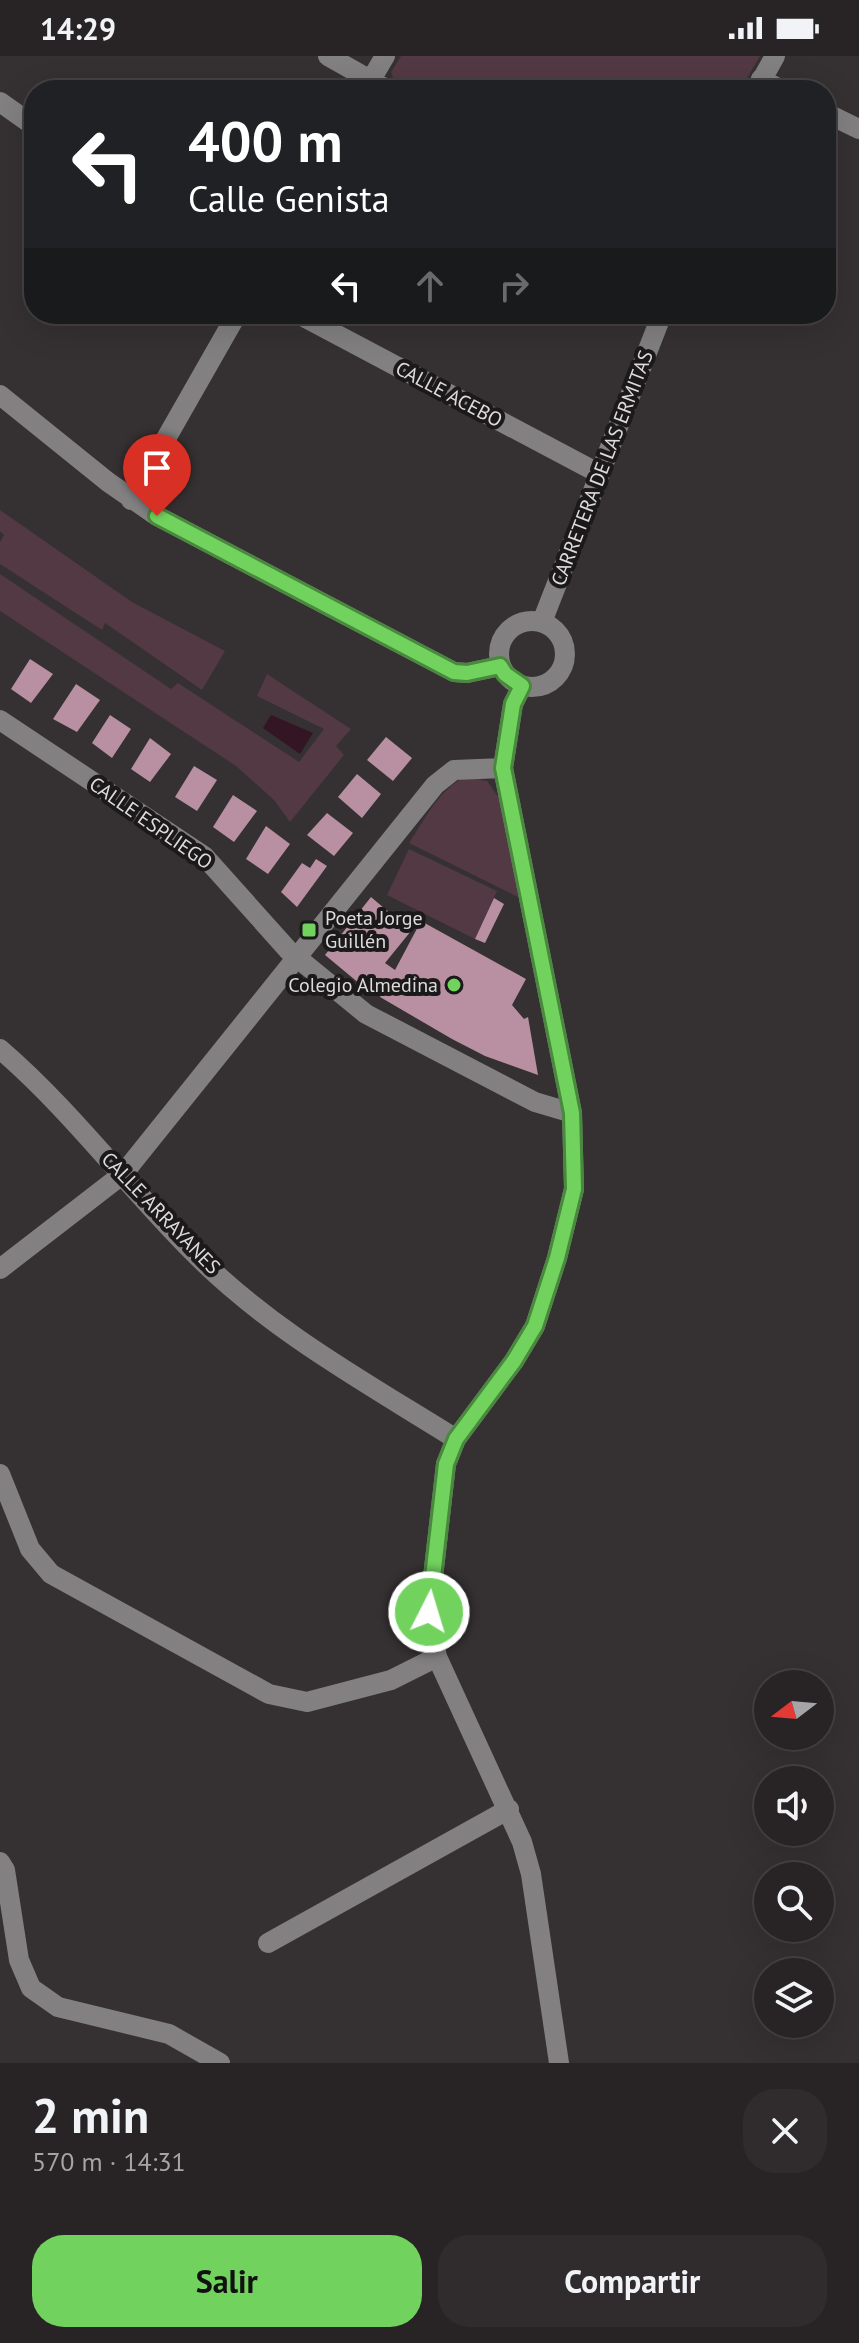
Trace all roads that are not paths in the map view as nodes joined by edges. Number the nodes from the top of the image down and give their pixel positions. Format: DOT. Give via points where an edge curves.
graph roads {
  1 [pos="328,56"];
  2 [pos="385,56"];
  3 [pos="775,56"];
  4 [pos="364,80"];
  5 [pos="376,80"];
  6 [pos="761,80"];
  7 [pos="0,102"];
  8 [pos="836,118"];
  9 [pos="24,119"];
  10 [pos="859,129"];
  11 [pos="231,324"];
  12 [pos="317,324"];
  13 [pos="658,324"];
  14 [pos="0,395"];
  15 [pos="600,474"];
  16 [pos="131,500"];
  17 [pos="542,622"];
  18 [pos="500,666"];
  19 [pos="522,686"];
  20 [pos="0,720"];
  21 [pos="503,768"];
  22 [pos="296,958"];
  23 [pos="0,1049"];
  24 [pos="572,1113"];
  25 [pos="123,1174"];
  26 [pos="0,1269"];
  27 [pos="456,1439"];
  28 [pos="0,1474"];
  29 [pos="437,1657"];
  30 [pos="509,1809"];
  31 [pos="0,1862"];
  32 [pos="268,1943"];
  33 [pos="220,2063"];
  34 [pos="559,2063"];
  1 -- 4 [label="street"];
  2 -- 5 [label="street"];
  3 -- 6 [label="street"];
  7 -- 9 [label="street"];
  8 -- 10 [label="street"];
  11 -- 16 [label="street"];
  12 -- 15 [label="street, CALLE ACEBO"];
  13 -- 15 [label="street, CARRETERA DE LAS ERMITAS"];
  14 -- 16 [label="street"];
  15 -- 17 [label="street, CARRETERA DE LAS ERMITAS"];
  16 -- 18 [label="street" via="454,672"];
  17 -- 18 [label="street" via="521,622 504,635"];
  17 -- 19 [label="street" via="564,643 564,664 542,686"];
  18 -- 19 [label="street"];
  19 -- 21 [label="street" via="513,704"];
  20 -- 22 [label="street, CALLE ESPLIEGO" via="204,856"];
  21 -- 22 [label="street" via="454,770 435,785"];
  21 -- 24 [label="street"];
  22 -- 24 [label="street, CALLE ESPLIEGO" via="386,1025 535,1102"];
  22 -- 25 [label="street"];
  23 -- 25 [label="street, CALLE ARRAYANES"];
  24 -- 27 [label="street" via="574,1189 535,1326"];
  25 -- 26 [label="street"];
  25 -- 27 [label="street, CALLE ARRAYANES" via="194,1253 283,1331"];
  27 -- 29 [label="street" via="440,1494 429,1612"];
  28 -- 29 [label="street" via="30,1549 51,1574 269,1694 307,1702 391,1680"];
  29 -- 30 [label="street"];
  30 -- 32 [label="street"];
  30 -- 34 [label="street" via="531,1874"];
  31 -- 33 [label="street" via="19,1960 31,1988 58,2007 169,2034"];
}
